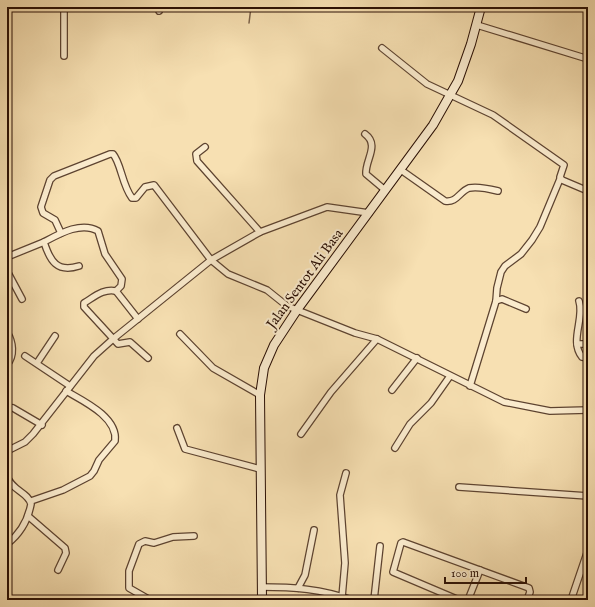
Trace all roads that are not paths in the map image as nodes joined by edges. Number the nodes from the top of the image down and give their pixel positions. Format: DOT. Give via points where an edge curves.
graph roads {
  1 [pos="64,7"];
  2 [pos="481,7"];
  3 [pos="477,24"];
  4 [pos="382,48"];
  5 [pos="64,56"];
  6 [pos="588,60"];
  7 [pos="450,95"];
  8 [pos="365,134"];
  9 [pos="205,147"];
  10 [pos="401,170"];
  11 [pos="560,179"];
  12 [pos="386,190"];
  13 [pos="498,191"];
  14 [pos="588,191"];
  15 [pos="369,213"];
  16 [pos="260,232"];
  17 [pos="61,233"];
  18 [pos="44,242"];
  19 [pos="7,257"];
  20 [pos="211,260"];
  21 [pos="79,266"];
  22 [pos="7,271"];
  23 [pos="116,291"];
  24 [pos="22,299"];
  25 [pos="496,301"];
  26 [pos="579,301"];
  27 [pos="526,309"];
  28 [pos="297,310"];
  29 [pos="138,319"];
  30 [pos="7,332"];
  31 [pos="180,334"];
  32 [pos="55,336"];
  33 [pos="113,339"];
  34 [pos="377,339"];
  35 [pos="577,344"];
  36 [pos="588,344"];
  37 [pos="24,356"];
  38 [pos="148,358"];
  39 [pos="417,358"];
  40 [pos="588,358"];
  41 [pos="37,363"];
  42 [pos="7,365"];
  43 [pos="450,376"];
  44 [pos="70,386"];
  45 [pos="470,386"];
  46 [pos="392,390"];
  47 [pos="66,392"];
  48 [pos="260,395"];
  49 [pos="13,408"];
  50 [pos="588,410"];
  51 [pos="42,425"];
  52 [pos="177,428"];
  53 [pos="301,434"];
  54 [pos="395,448"];
  55 [pos="7,451"];
  56 [pos="260,469"];
  57 [pos="346,473"];
  58 [pos="7,476"];
  59 [pos="459,487"];
  60 [pos="588,496"];
  61 [pos="31,501"];
  62 [pos="28,516"];
  63 [pos="314,530"];
  64 [pos="194,536"];
  65 [pos="7,544"];
  66 [pos="380,546"];
  67 [pos="588,550"];
  68 [pos="58,570"];
  69 [pos="480,570"];
  70 [pos="581,573"];
  71 [pos="588,575"];
  72 [pos="261,587"];
  73 [pos="298,588"];
  74 [pos="342,596"];
  75 [pos="150,600"];
  76 [pos="262,600"];
  77 [pos="352,600"];
  78 [pos="374,600"];
  79 [pos="459,600"];
  80 [pos="468,600"];
  81 [pos="527,600"];
  82 [pos="571,600"];
  1 -- 5 [label="street"];
  2 -- 3 [label="main road, Jalan Sentot Ali Basa"];
  3 -- 6 [label="street"];
  3 -- 7 [label="main road, Jalan Sentot Ali Basa" via="458,82"];
  4 -- 7 [label="street" via="427,84"];
  7 -- 10 [label="main road, Jalan Sentot Ali Basa" via="433,125"];
  7 -- 11 [label="street" via="492,115 558,159 564,166"];
  8 -- 12 [label="street" via="371,139 372,147 366,174"];
  9 -- 16 [label="street" via="196,154 197,161"];
  10 -- 12 [label="main road, Jalan Sentot Ali Basa"];
  10 -- 13 [label="street" via="445,201 451,202 471,188"];
  11 -- 14 [label="street"];
  11 -- 25 [label="street" via="532,240 522,254 501,272"];
  12 -- 15 [label="main road, Jalan Sentot Ali Basa"];
  15 -- 16 [label="street" via="327,207"];
  15 -- 28 [label="main road, Jalan Sentot Ali Basa"];
  16 -- 20 [label="street"];
  17 -- 18 [label="street"];
  17 -- 20 [label="street" via="56,220 43,213 40,207 50,180 113,154 122,180 132,198 136,198 145,187 154,186"];
  17 -- 23 [label="street" via="84,227 98,231 105,254 122,279 121,286"];
  18 -- 19 [label="street"];
  18 -- 21 [label="street" via="49,256 57,265 67,269"];
  20 -- 28 [label="street" via="228,274 261,287 287,306"];
  20 -- 29 [label="street"];
  22 -- 24 [label="street"];
  23 -- 29 [label="street"];
  23 -- 33 [label="street" via="108,290 84,303"];
  25 -- 27 [label="street" via="502,299"];
  25 -- 45 [label="street"];
  26 -- 35 [label="street" via="581,310"];
  28 -- 34 [label="street"];
  28 -- 48 [label="main road, Jalan Sentot Ali Basa" via="274,345 264,368"];
  29 -- 33 [label="street"];
  30 -- 42 [label="street" via="13,345"];
  31 -- 48 [label="street" via="212,368"];
  32 -- 41 [label="street"];
  33 -- 38 [label="street" via="118,344 130,342"];
  33 -- 44 [label="street" via="94,356"];
  34 -- 39 [label="street"];
  34 -- 53 [label="street" via="331,392"];
  35 -- 36 [label="street"];
  35 -- 40 [label="street" via="579,354"];
  37 -- 41 [label="street"];
  39 -- 43 [label="street"];
  39 -- 46 [label="street"];
  41 -- 44 [label="street"];
  43 -- 45 [label="street"];
  43 -- 54 [label="street" via="431,403 410,424"];
  44 -- 47 [label="street"];
  45 -- 50 [label="street" via="504,402 550,412"];
  47 -- 51 [label="street"];
  47 -- 61 [label="street" via="109,420 115,431 116,441 99,460 90,476 63,490"];
  48 -- 56 [label="main road, Jalan Sentot Ali Basa"];
  49 -- 51 [label="street"];
  51 -- 55 [label="street" via="25,442"];
  52 -- 56 [label="street" via="185,449"];
  56 -- 72 [label="main road, Jalan Sentot Ali Basa"];
  57 -- 74 [label="street" via="340,495 345,564"];
  58 -- 61 [label="street" via="12,486"];
  59 -- 60 [label="street"];
  61 -- 62 [label="street"];
  62 -- 65 [label="street" via="15,538"];
  62 -- 68 [label="street" via="64,548 66,553"];
  63 -- 73 [label="street" via="305,575"];
  64 -- 75 [label="street" via="154,543 145,541 139,544 129,571 129,588"];
  66 -- 78 [label="street"];
  67 -- 70 [label="street"];
  69 -- 79 [label="street" via="403,542 400,545 393,572"];
  69 -- 80 [label="street"];
  69 -- 81 [label="street" via="529,588"];
  70 -- 71 [label="street"];
  70 -- 82 [label="street"];
  72 -- 73 [label="street"];
  72 -- 76 [label="main road, Jalan Sentot Ali Basa"];
  73 -- 74 [label="street"];
  74 -- 77 [label="street"];
}
